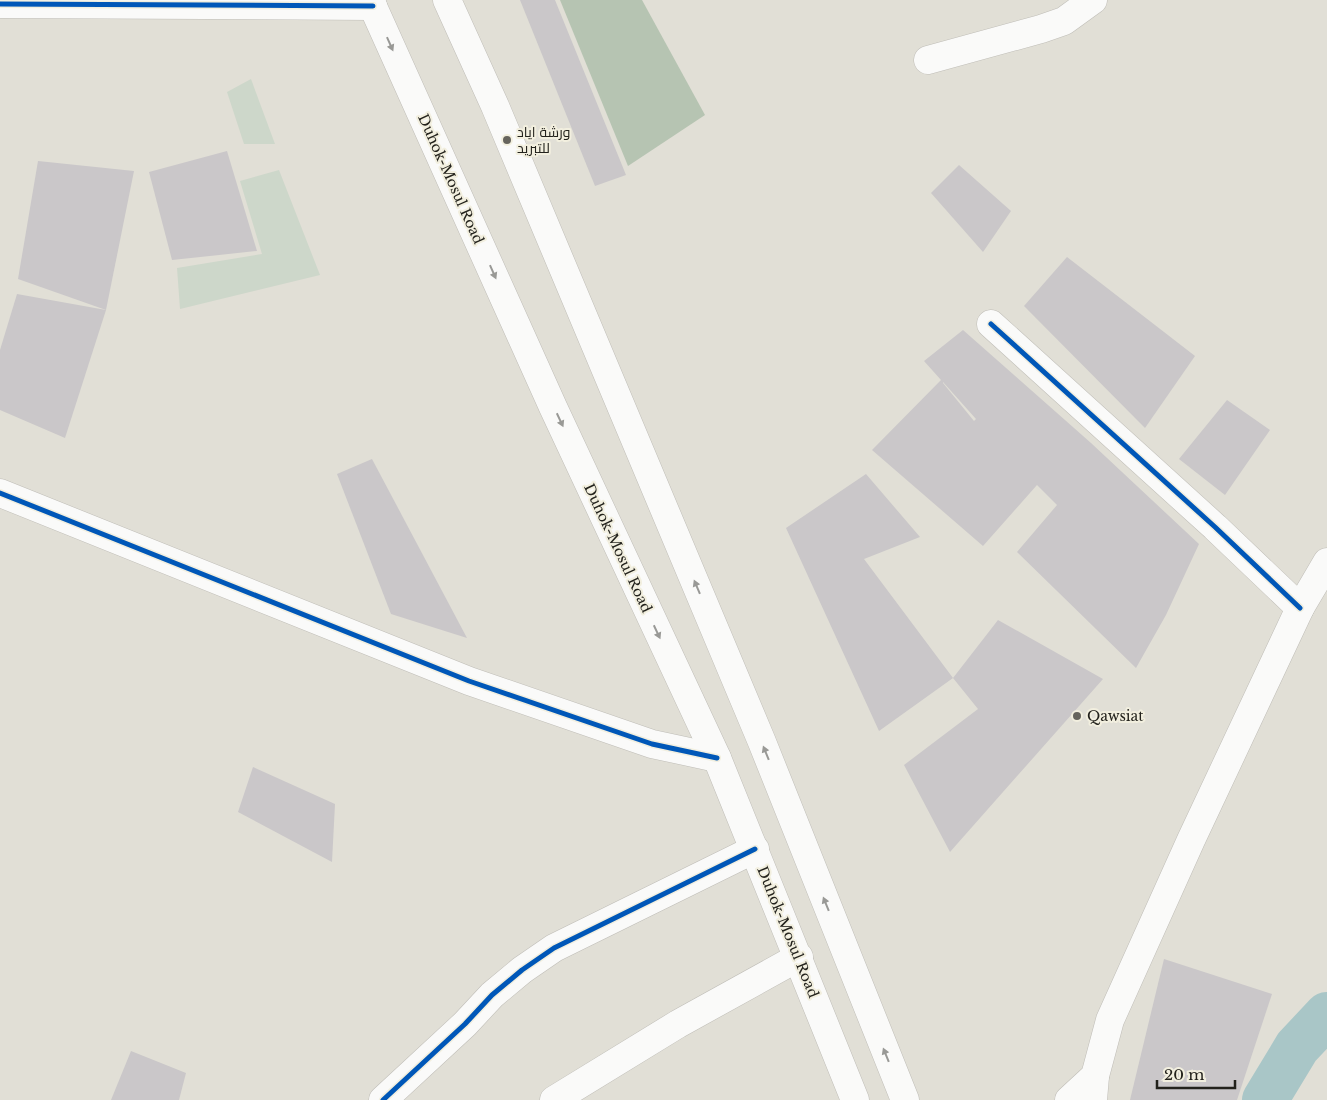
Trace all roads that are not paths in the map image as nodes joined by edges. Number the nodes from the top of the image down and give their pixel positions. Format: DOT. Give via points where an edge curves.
graph roads {
  1 [pos="447,0"];
  2 [pos="1093,0"];
  3 [pos="371,3"];
  4 [pos="0,4"];
  5 [pos="928,60"];
  6 [pos="991,324"];
  7 [pos="0,493"];
  8 [pos="1327,562"];
  9 [pos="1300,608"];
  10 [pos="717,758"];
  11 [pos="755,848"];
  12 [pos="798,958"];
  13 [pos="1094,1088"];
  14 [pos="383,1100"];
  15 [pos="554,1100"];
  16 [pos="856,1100"];
  17 [pos="905,1100"];
  18 [pos="1069,1100"];
  17 -- 1 [label="main road, one-way" via="762,742 495,106"];
  2 -- 5 [label="main road" via="1064,20 1041,29"];
  3 -- 4 [label="main road"];
  3 -- 10 [label="main road, Duhok-Mosul Road, one-way"];
  6 -- 9 [label="main road"];
  7 -- 10 [label="main road" via="469,681 652,744"];
  8 -- 9 [label="main road"];
  9 -- 13 [label="main road" via="1110,1020"];
  10 -- 11 [label="main road, Duhok-Mosul Road"];
  11 -- 12 [label="main road, Duhok-Mosul Road"];
  11 -- 14 [label="main road" via="554,948 492,995"];
  12 -- 15 [label="main road" via="678,1024"];
  12 -- 16 [label="main road, Duhok-Mosul Road"];
  13 -- 18 [label="main road"];
}
